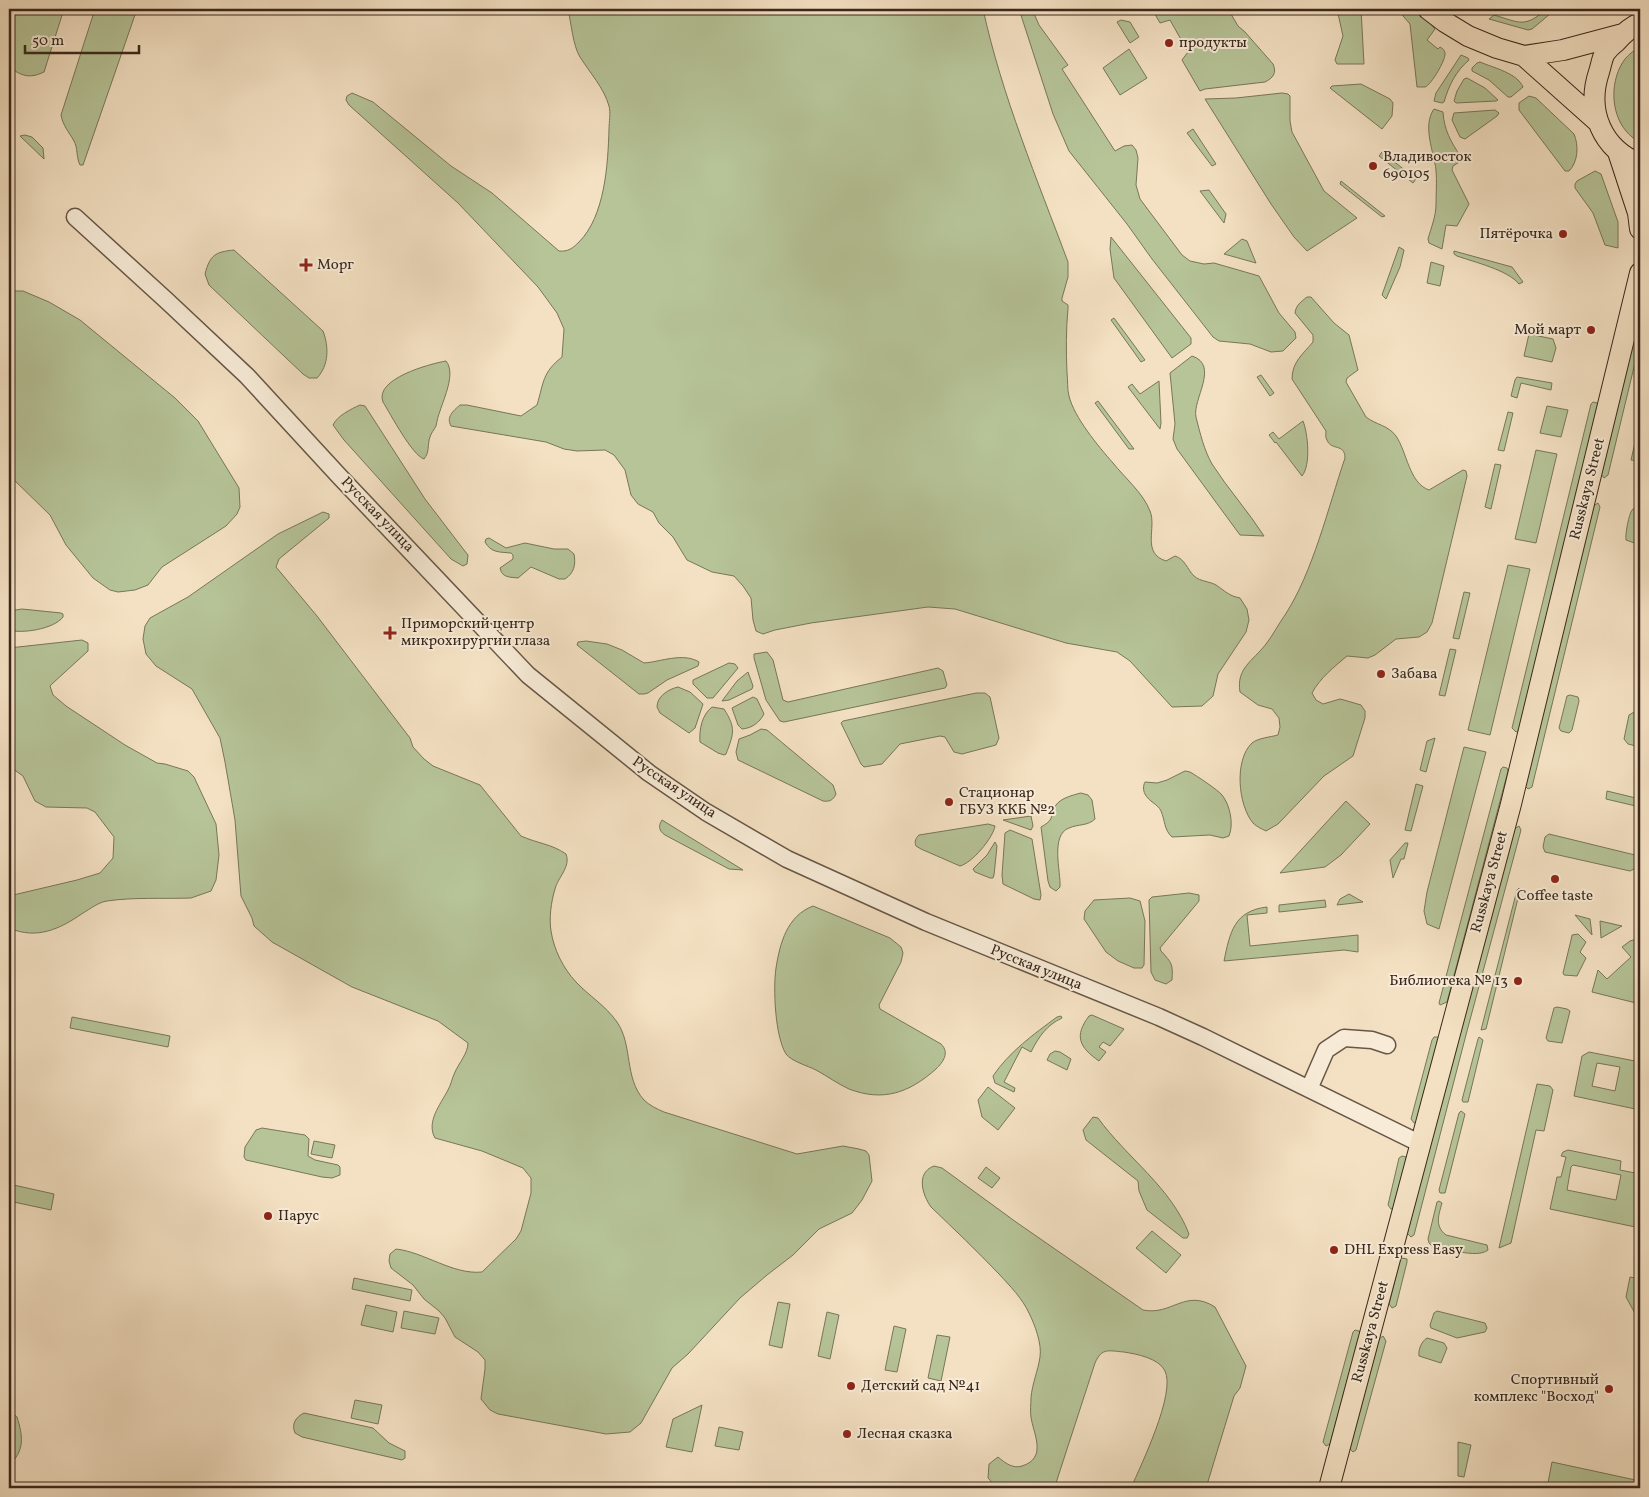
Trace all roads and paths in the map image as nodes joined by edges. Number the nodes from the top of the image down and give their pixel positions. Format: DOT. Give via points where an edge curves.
graph roads {
  1 [pos="1428,9"];
  2 [pos="1640,23"];
  3 [pos="1623,34"];
  4 [pos="1524,56"];
  5 [pos="1598,122"];
  6 [pos="1618,152"];
  7 [pos="1640,164"];
  8 [pos="75,217"];
  9 [pos="1640,229"];
  10 [pos="1640,273"];
  11 [pos="1387,1045"];
  12 [pos="1309,1089"];
  13 [pos="1421,1144"];
  14 [pos="1329,1488"];
  1 -- 4 [label="main road" via="1468,36"];
  2 -- 3 [label="main road"];
  3 -- 4 [label="main road" via="1563,50"];
  3 -- 5 [label="main road" via="1605,54 1596,80 1594,103"];
  4 -- 5 [label="main road"];
  5 -- 6 [label="main road"];
  6 -- 7 [label="main road"];
  6 -- 9 [label="main road"];
  8 -- 12 [label="street, Русская улица" via="247,376 528,675 645,770 706,812 787,859 926,922 1159,1017"];
  10 -- 13 [label="main road, Russkaya Street" via="1513,796"];
  11 -- 12 [label="street" via="1372,1040 1344,1038 1326,1050"];
  12 -- 13 [label="street, Русская улица"];
  13 -- 14 [label="main road, Russkaya Street"];
}
